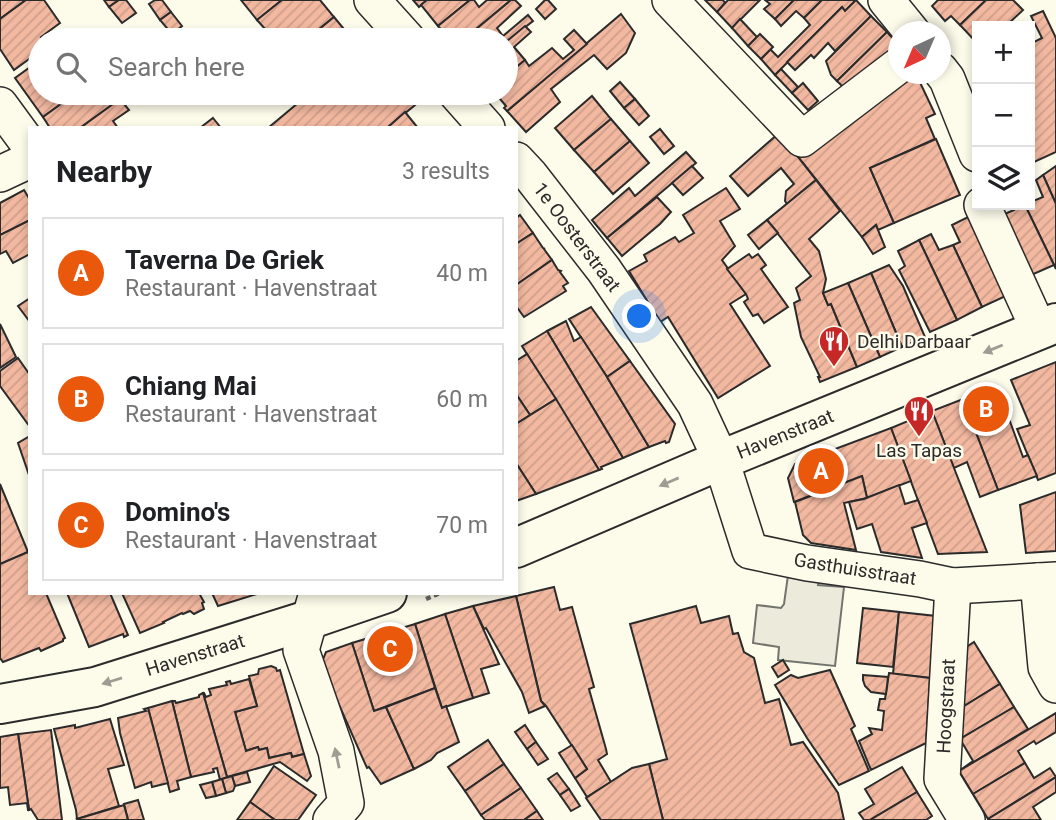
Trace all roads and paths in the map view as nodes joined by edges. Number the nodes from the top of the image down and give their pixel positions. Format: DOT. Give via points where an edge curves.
graph roads {
  1 [pos="372,0"];
  2 [pos="670,0"];
  3 [pos="886,0"];
  4 [pos="903,21"];
  5 [pos="397,28"];
  6 [pos="888,74"];
  7 [pos="949,84"];
  8 [pos="0,105"];
  9 [pos="467,105"];
  10 [pos="485,126"];
  11 [pos="28,143"];
  12 [pos="974,147"];
  13 [pos="28,161"];
  14 [pos="518,162"];
  15 [pos="0,174"];
  16 [pos="985,210"];
  17 [pos="1047,327"];
  18 [pos="721,460"];
  19 [pos="518,547"];
  20 [pos="1047,580"];
  21 [pos="953,586"];
  22 [pos="381,595"];
  23 [pos="310,619"];
  24 [pos="1056,684"];
  25 [pos="0,704"];
  26 [pos="331,820"];
  27 [pos="967,820"];
  1 -- 5 [label="street"];
  2 -- 6 [label="street" via="802,139"];
  3 -- 4 [label="street"];
  7 -- 12 [label="street"];
  8 -- 11 [label="street"];
  9 -- 10 [label="street"];
  13 -- 15 [label="street"];
  14 -- 18 [label="street, 1e Oosterstraat" via="604,270 695,404"];
  16 -- 17 [label="street"];
  17 -- 18 [label="street, Havenstraat, one-way"];
  18 -- 19 [label="street, Havenstraat, one-way"];
  18 -- 21 [label="street, Gasthuisstraat" via="750,551"];
  20 -- 21 [label="street, Gasthuisstraat"];
  20 -- 24 [label="street" via="1046,667"];
  21 -- 27 [label="street, Hoogstraat" via="942,779"];
  22 -- 23 [label="street, Havenstraat"];
  23 -- 25 [label="street, Havenstraat, one-way" via="95,687"];
  26 -- 23 [label="street, one-way" via="346,803 336,751 301,650"];
}
